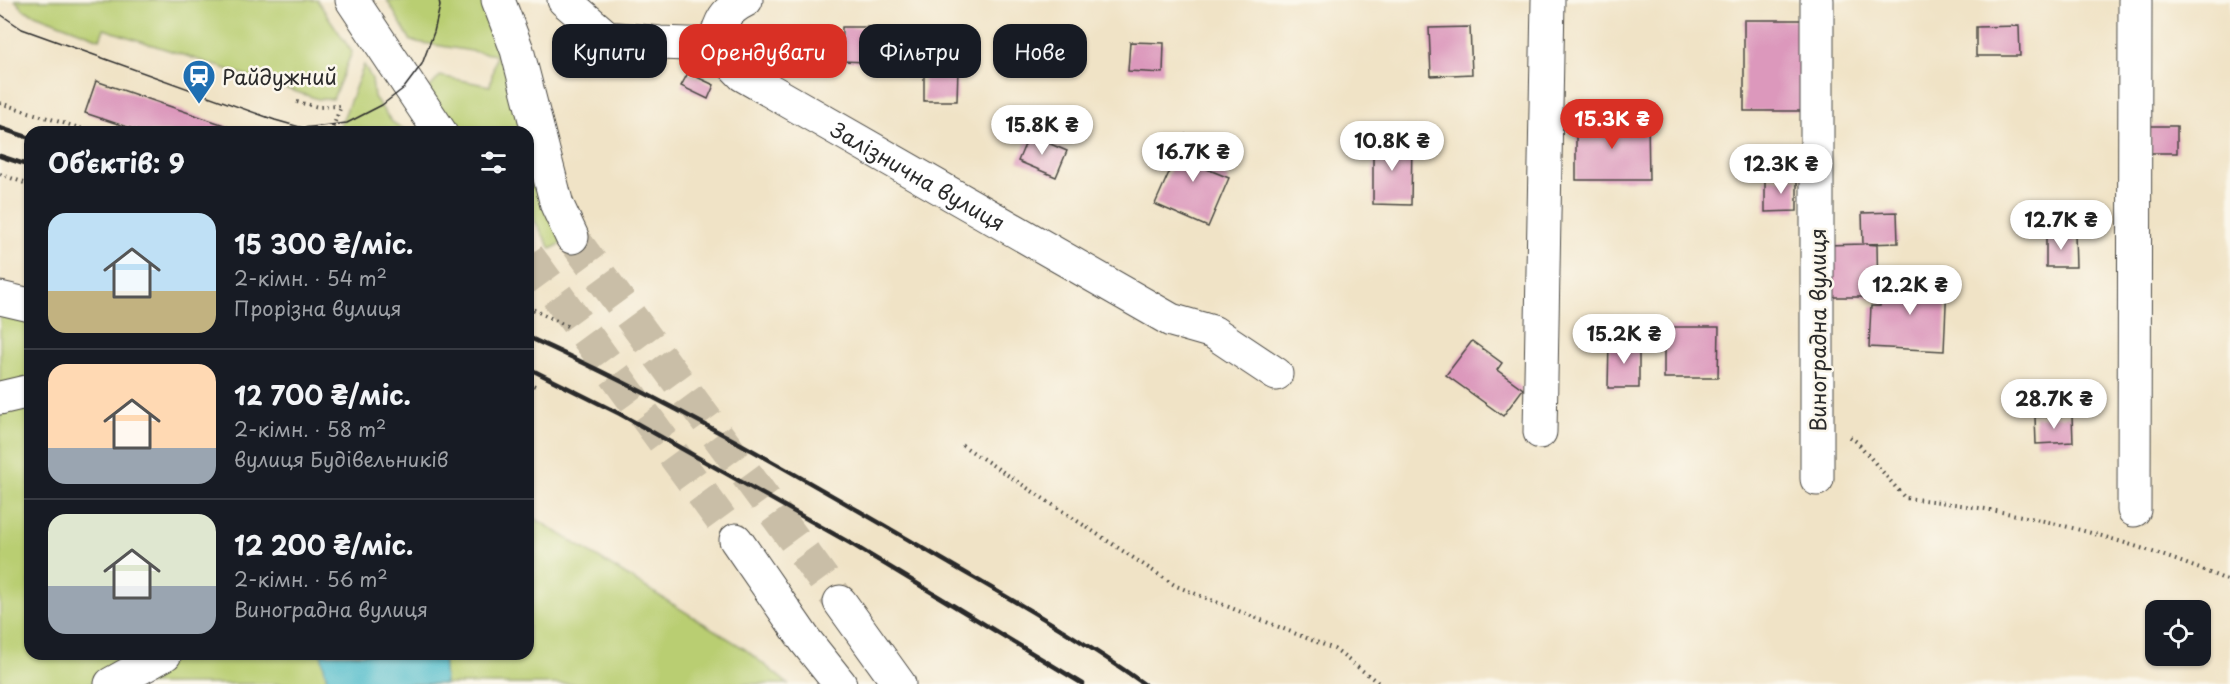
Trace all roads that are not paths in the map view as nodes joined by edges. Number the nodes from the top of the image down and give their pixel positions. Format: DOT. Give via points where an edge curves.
graph roads {
  1 [pos="352,0"];
  2 [pos="498,0"];
  3 [pos="564,0"];
  4 [pos="746,0"];
  5 [pos="1548,0"];
  6 [pos="1817,0"];
  7 [pos="2135,0"];
  8 [pos="719,24"];
  9 [pos="679,44"];
  10 [pos="748,78"];
  11 [pos="436,126"];
  12 [pos="572,237"];
  13 [pos="0,298"];
  14 [pos="24,303"];
  15 [pos="1276,374"];
  16 [pos="24,392"];
  17 [pos="0,398"];
  18 [pos="1540,432"];
  19 [pos="1817,479"];
  20 [pos="2134,510"];
  21 [pos="736,540"];
  22 [pos="840,602"];
  23 [pos="154,660"];
  24 [pos="111,684"];
  25 [pos="840,684"];
  26 [pos="899,684"];
  1 -- 11 [label="street"];
  2 -- 12 [label="street" via="517,50 557,205"];
  3 -- 9 [label="street" via="608,38"];
  4 -- 8 [label="street"];
  5 -- 18 [label="street"];
  6 -- 19 [label="street, Виноградна вулиця"];
  7 -- 20 [label="street"];
  10 -- 15 [label="street, Залізнична вулиця" via="1171,320 1213,332"];
  13 -- 14 [label="street"];
  16 -- 17 [label="street"];
  21 -- 25 [label="street"];
  22 -- 26 [label="street"];
  23 -- 24 [label="street"];
}
